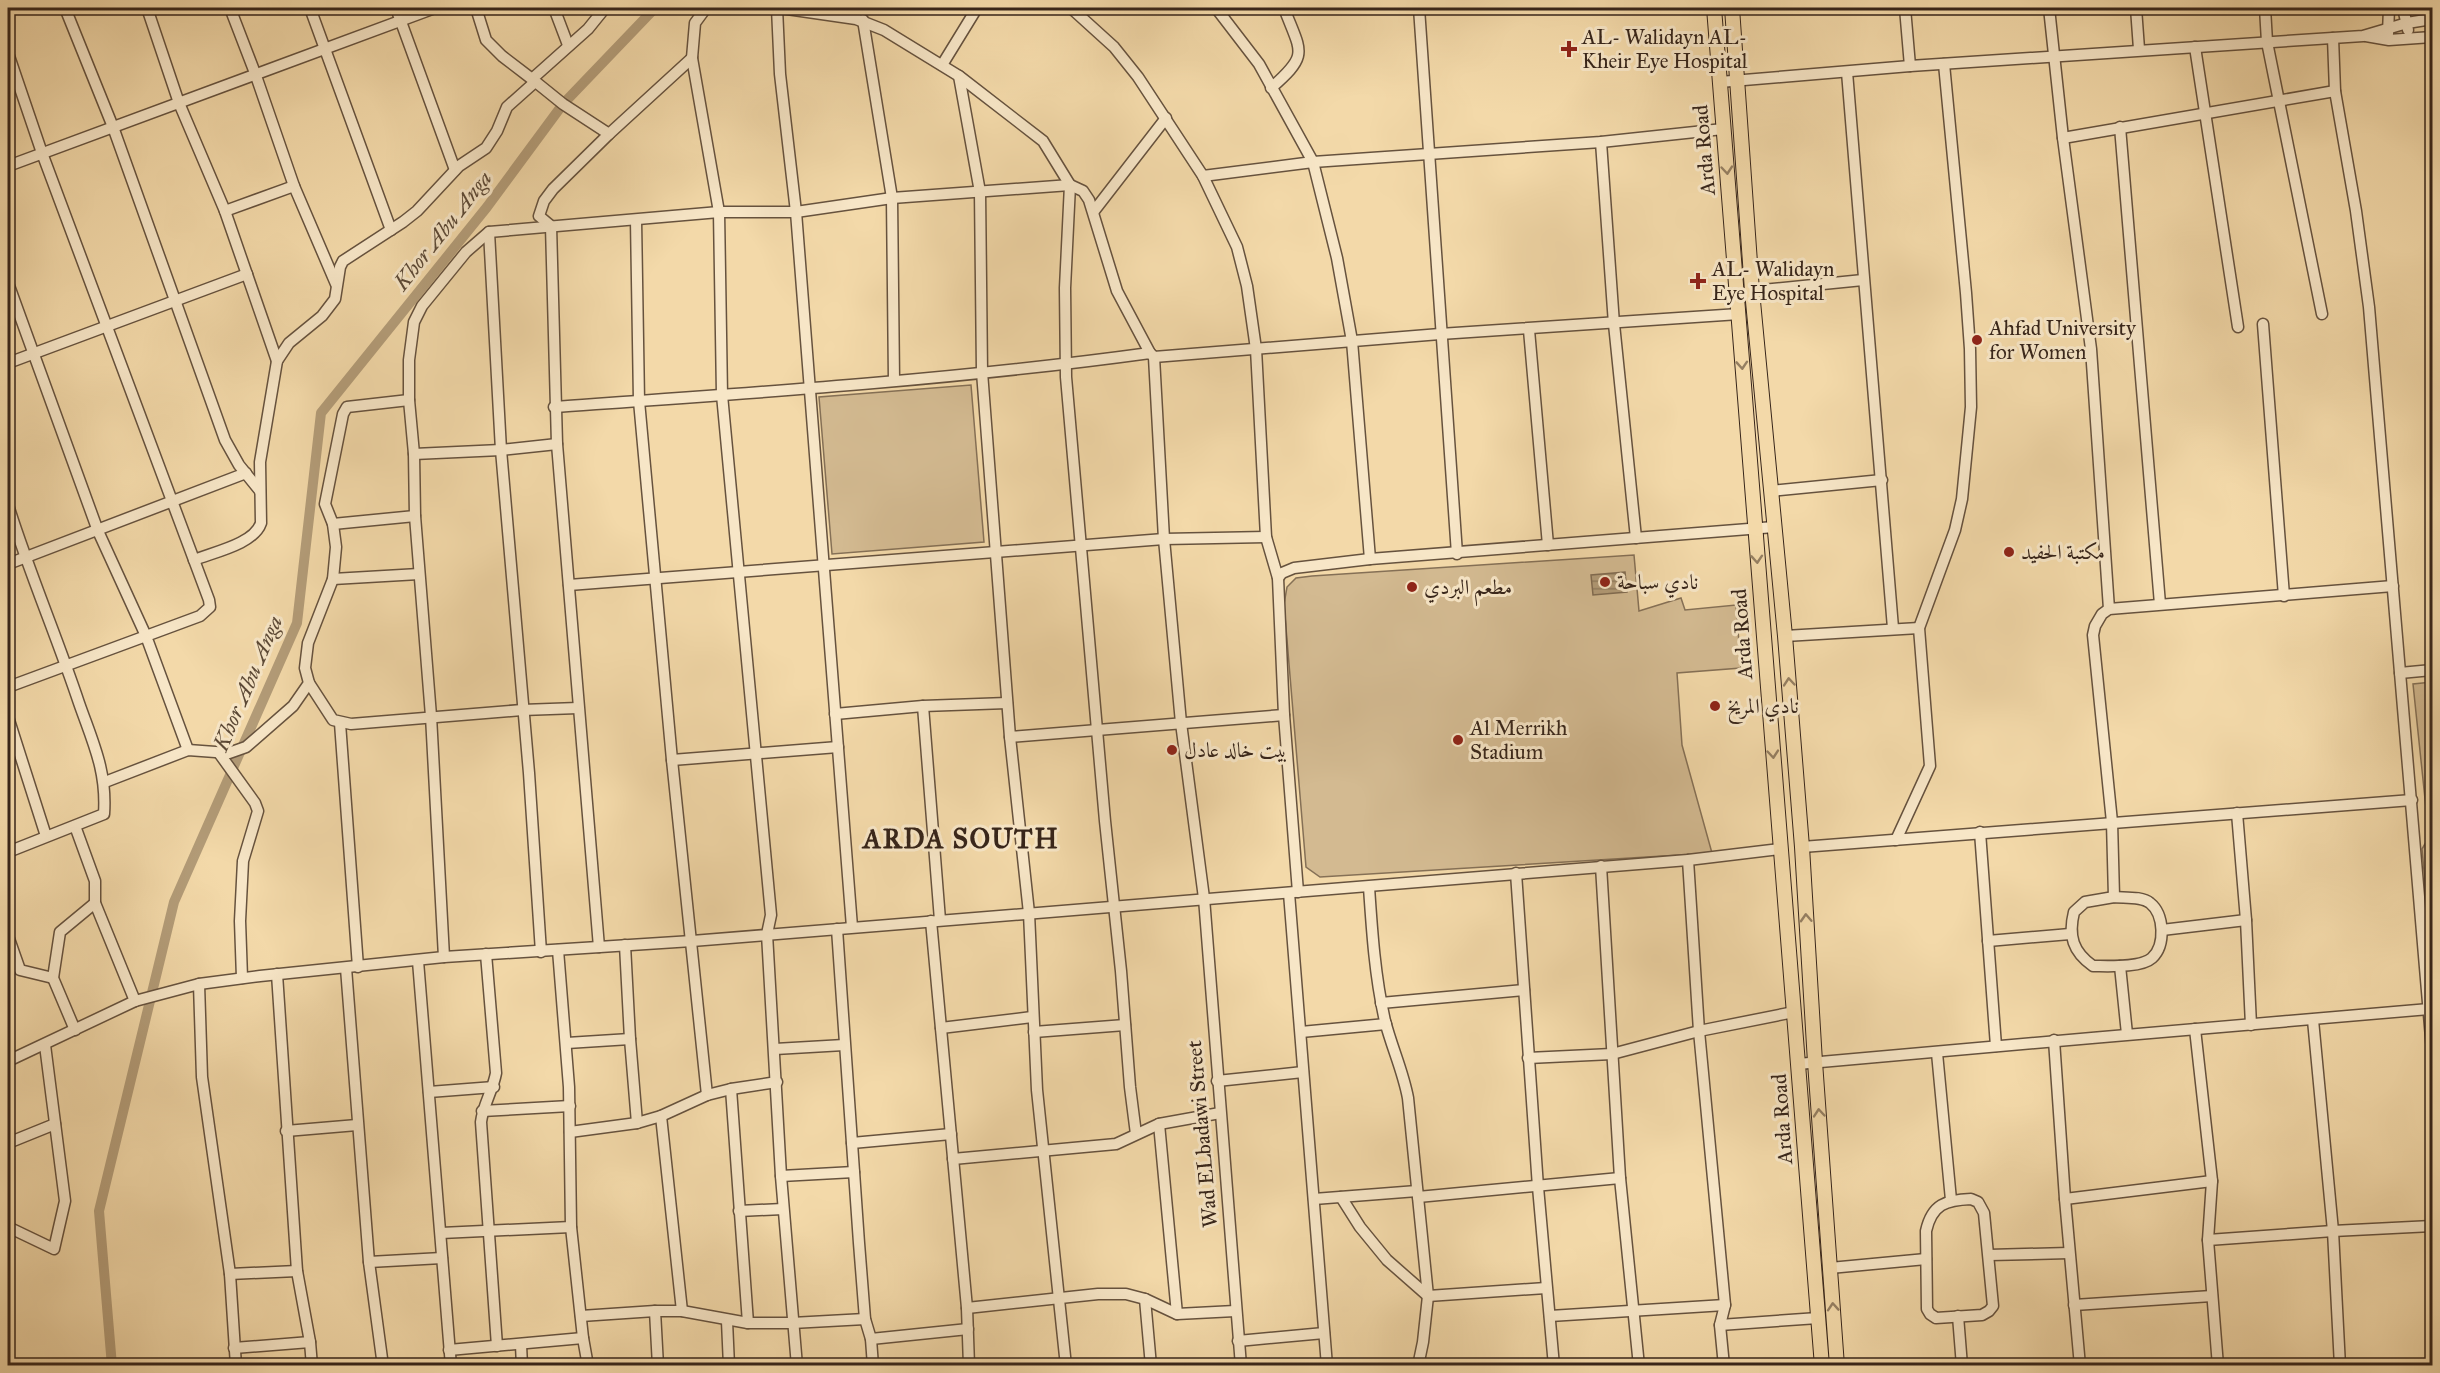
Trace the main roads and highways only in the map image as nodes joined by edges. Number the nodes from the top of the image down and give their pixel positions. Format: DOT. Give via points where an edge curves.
graph roads {
  1 [pos="1714,8"];
  2 [pos="1732,8"];
  3 [pos="1822,1365"];
  4 [pos="1837,1365"];
  1 -- 3 [label="main road, Arda Road, one-way"];
  4 -- 2 [label="main road, Arda Road, one-way" via="1802,847 1752,291"];
}
